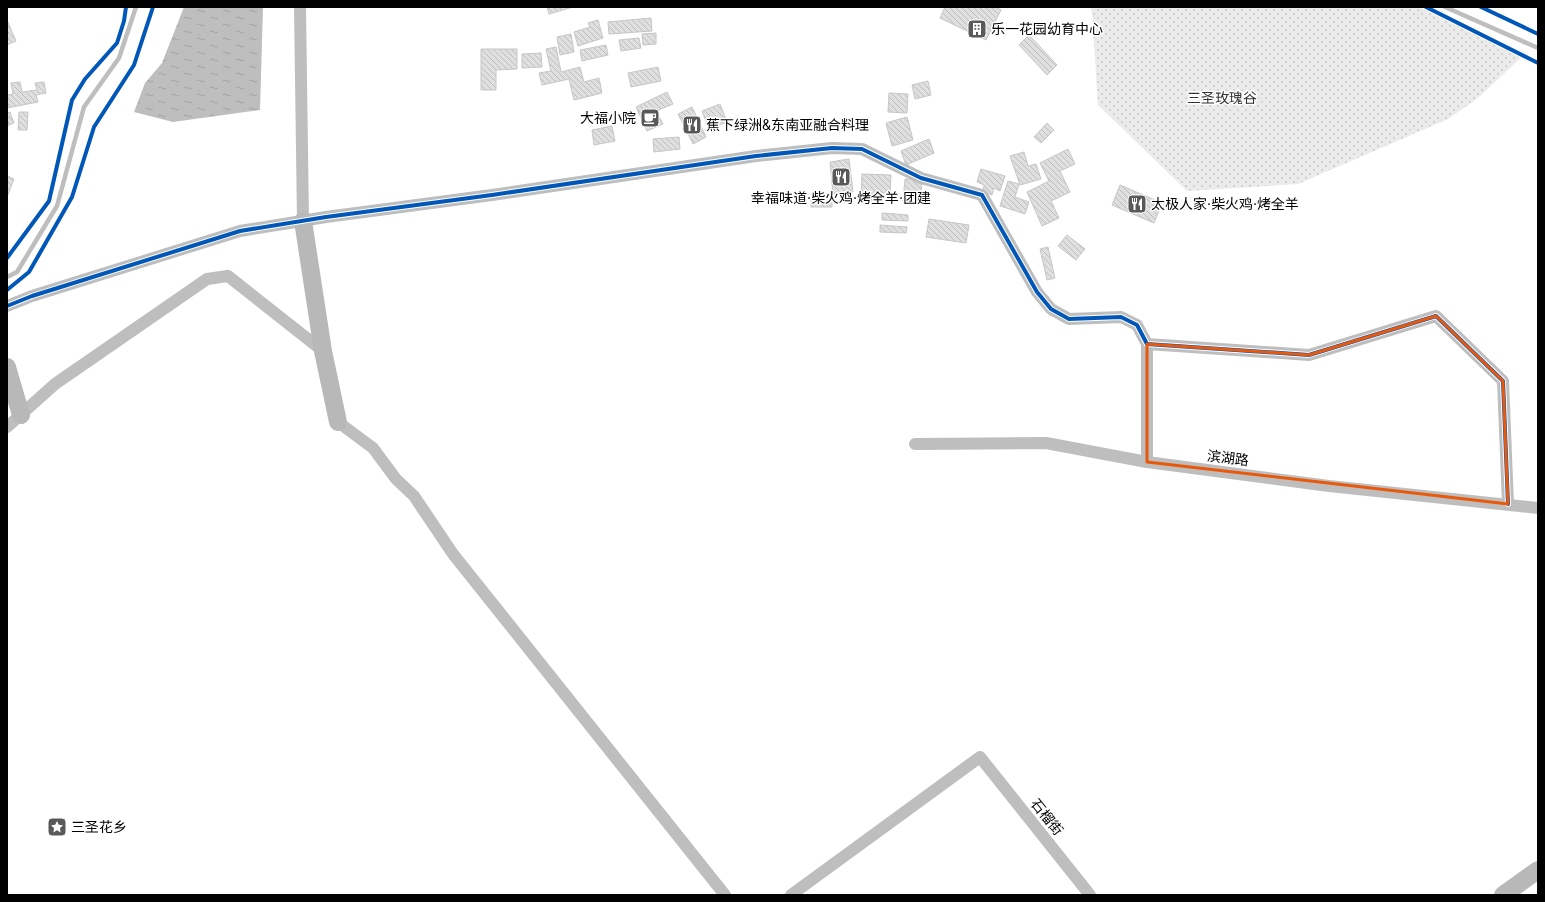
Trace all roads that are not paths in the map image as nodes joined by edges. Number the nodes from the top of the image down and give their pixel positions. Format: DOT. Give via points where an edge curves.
graph roads {
  1 [pos="300,7"];
  2 [pos="303,221"];
  3 [pos="7,306"];
  4 [pos="1147,344"];
  5 [pos="323,351"];
  6 [pos="7,367"];
  7 [pos="21,415"];
  8 [pos="338,422"];
  9 [pos="7,427"];
  10 [pos="915,444"];
  11 [pos="1147,462"];
  12 [pos="1508,504"];
  13 [pos="1538,508"];
  14 [pos="1538,870"];
  15 [pos="725,895"];
  16 [pos="791,895"];
  17 [pos="1090,895"];
  18 [pos="1504,895"];
  1 -- 2 [label="street"];
  2 -- 3 [label="street" via="240,231"];
  2 -- 4 [label="street" via="756,156 832,148 862,149 921,178 982,196 1037,292 1051,309 1070,319 1121,317 1137,325"];
  2 -- 5 [label="street"];
  4 -- 11 [label="street"];
  4 -- 12 [label="street" via="1309,355 1436,316 1503,381"];
  5 -- 7 [label="street" via="228,276 207,279 55,384"];
  5 -- 8 [label="street"];
  6 -- 7 [label="street"];
  7 -- 9 [label="street"];
  8 -- 15 [label="street" via="373,448 396,479 414,496 453,554"];
  10 -- 11 [label="street, 滨湖路" via="1046,443"];
  11 -- 12 [label="street, 滨湖路" via="1329,486"];
  12 -- 13 [label="street, 滨湖路"];
  14 -- 18 [label="street"];
  16 -- 17 [label="street, 石榴街" via="980,757"];
}
